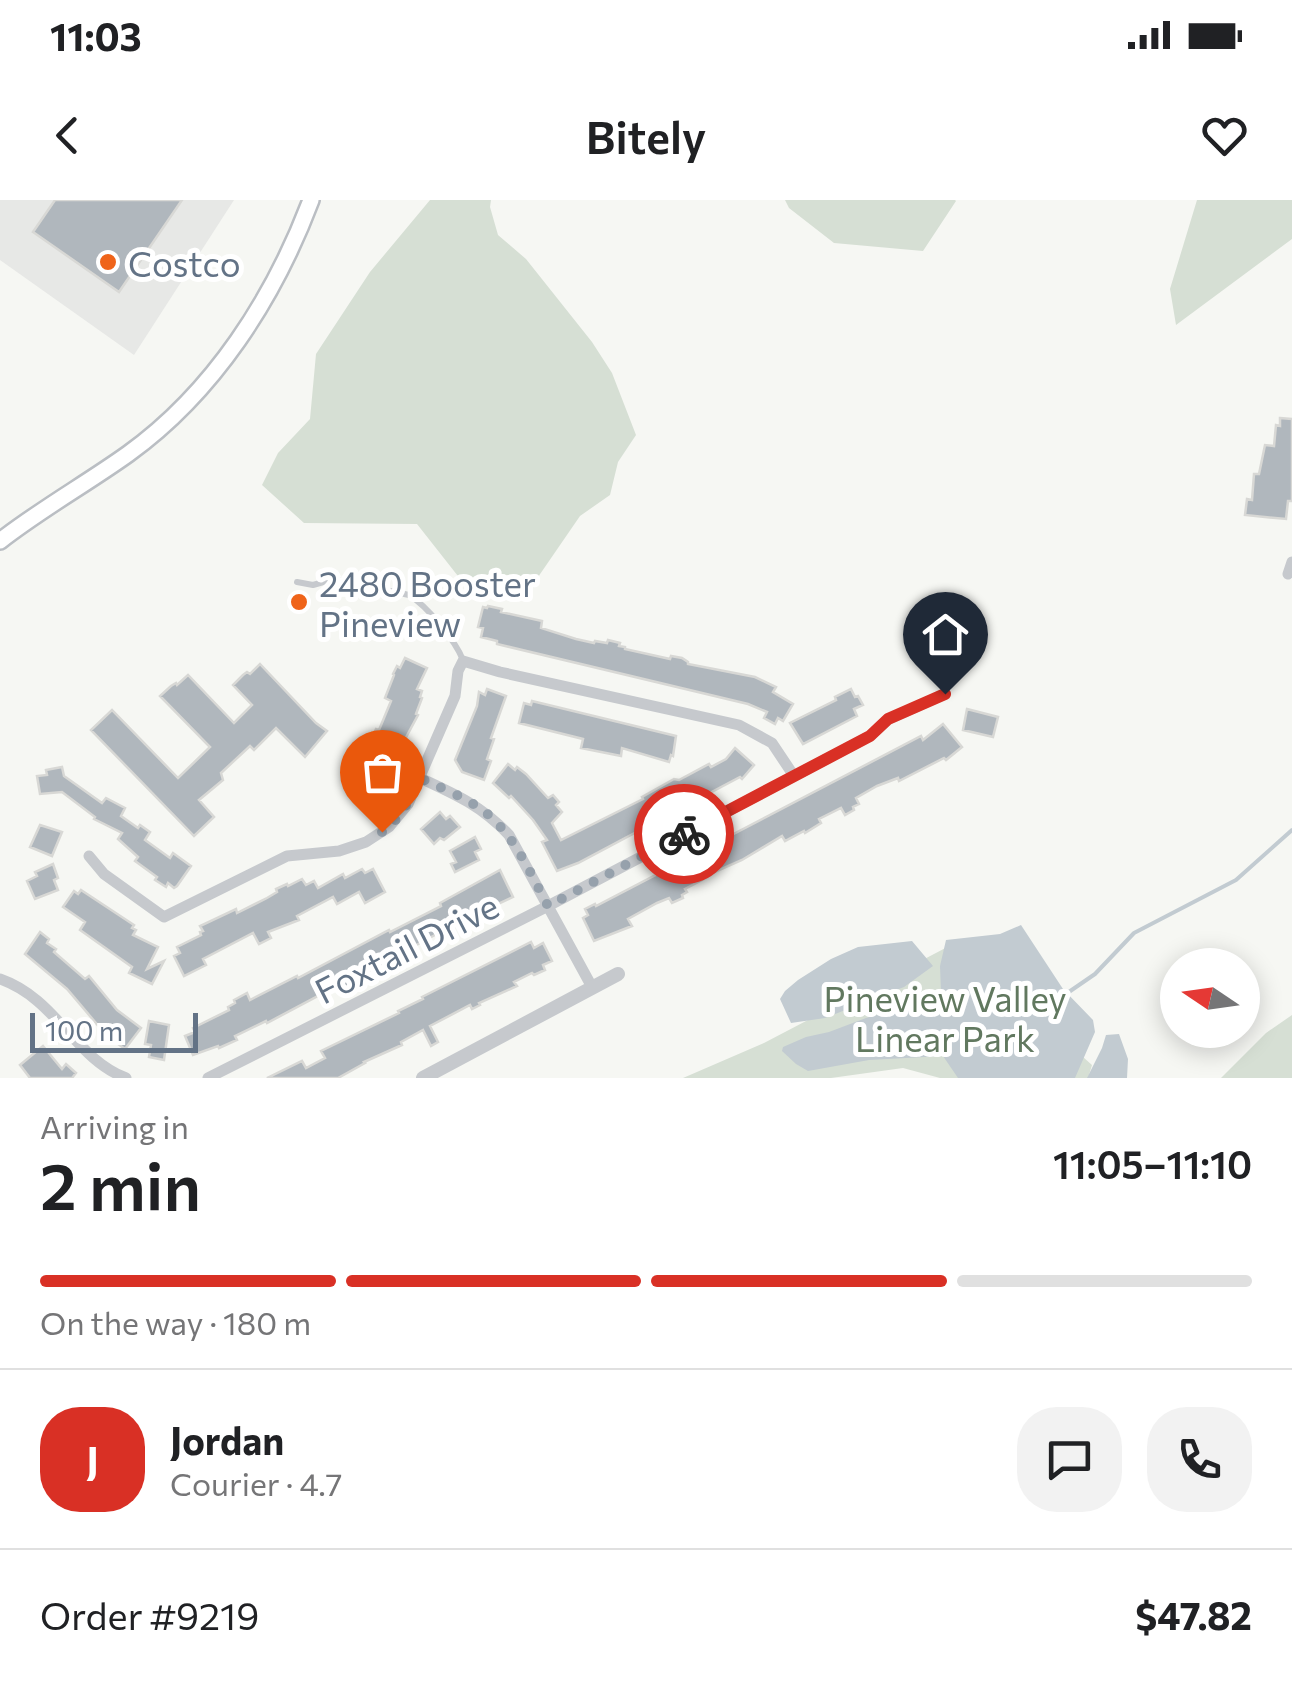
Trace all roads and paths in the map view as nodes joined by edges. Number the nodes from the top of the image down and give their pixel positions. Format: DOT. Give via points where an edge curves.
graph roads {
  1 [pos="311,200"];
  2 [pos="0,541"];
  3 [pos="297,582"];
  4 [pos="463,661"];
  5 [pos="945,694"];
  6 [pos="794,776"];
  7 [pos="420,778"];
  8 [pos="89,856"];
  9 [pos="548,906"];
  10 [pos="618,974"];
  11 [pos="0,980"];
  12 [pos="592,987"];
  13 [pos="126,1078"];
  14 [pos="208,1078"];
  15 [pos="423,1078"];
  1 -- 2 [label="main road" via="259,310 186,402 130,453"];
  3 -- 4 [label="lane" via="334,579 412,597"];
  4 -- 6 [label="street" via="739,725 772,743"];
  4 -- 7 [label="street"];
  5 -- 6 [label="street, Foxtail Drive" via="888,719 870,736"];
  6 -- 9 [label="street, Foxtail Drive"];
  7 -- 8 [label="street" via="399,816 366,842 288,856 164,918"];
  7 -- 9 [label="street" via="492,817"];
  9 -- 12 [label="street"];
  9 -- 14 [label="street, Foxtail Drive"];
  10 -- 12 [label="street"];
  11 -- 13 [label="street" via="42,1003 94,1058"];
  12 -- 15 [label="street"];
}
